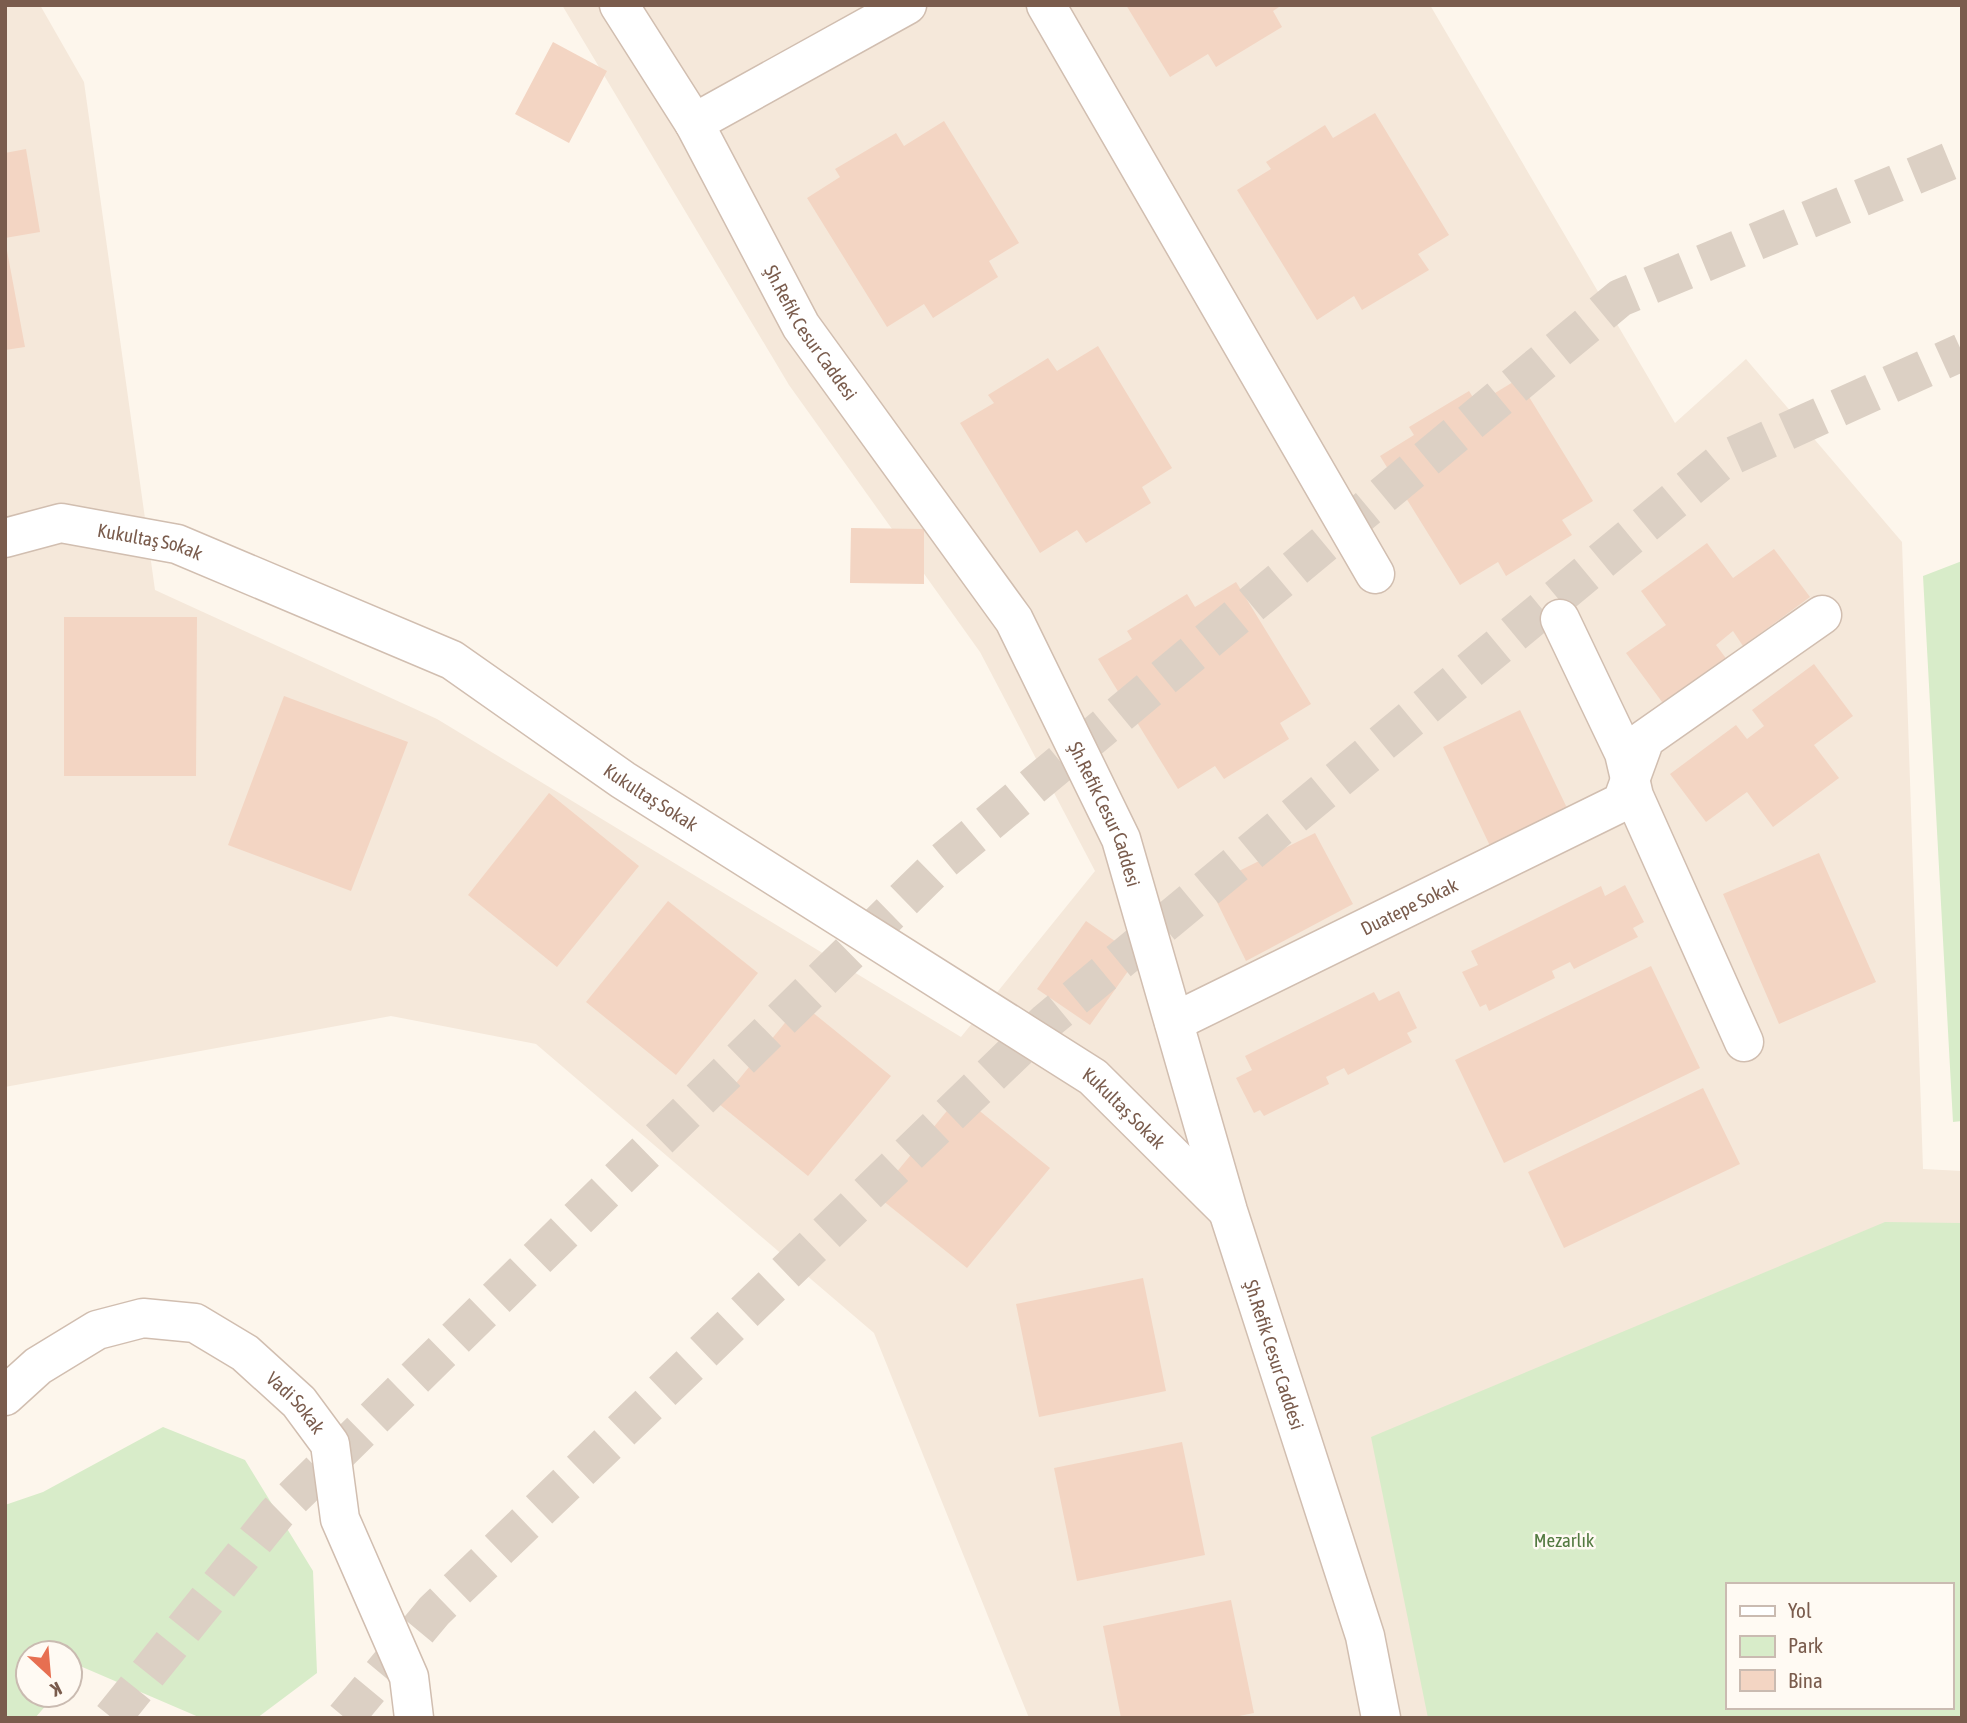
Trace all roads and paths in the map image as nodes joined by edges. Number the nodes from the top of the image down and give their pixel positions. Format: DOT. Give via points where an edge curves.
graph roads {
  1 [pos="619,5"];
  2 [pos="907,5"];
  3 [pos="1046,5"];
  4 [pos="694,123"];
  5 [pos="5,538"];
  6 [pos="1375,575"];
  7 [pos="1822,615"];
  8 [pos="1560,619"];
  9 [pos="1629,776"];
  10 [pos="1174,1022"];
  11 [pos="1744,1042"];
  12 [pos="1228,1211"];
  13 [pos="5,1396"];
  14 [pos="414,1718"];
  15 [pos="1381,1718"];
  1 -- 4 [label="street, Şh.Refik Cesur Caddesi"];
  2 -- 4 [label="street"];
  3 -- 6 [label="street"];
  4 -- 10 [label="street, Şh.Refik Cesur Caddesi" via="801,326 1014,621 1121,839"];
  5 -- 12 [label="street, Kukultaş Sokak" via="61,523 177,544 452,660 623,780 1093,1077"];
  7 -- 9 [label="street, Duatepe Sokak" via="1645,739"];
  8 -- 9 [label="street" via="1624,753"];
  9 -- 10 [label="street, Duatepe Sokak" via="1622,802"];
  9 -- 11 [label="street"];
  10 -- 12 [label="street, Şh.Refik Cesur Caddesi"];
  12 -- 15 [label="street, Şh.Refik Cesur Caddesi" via="1365,1636"];
  13 -- 14 [label="street, Vadi Sokak" via="38,1366 97,1329 143,1318 195,1323 244,1353 299,1402 330,1444 340,1519 409,1678"];
}
